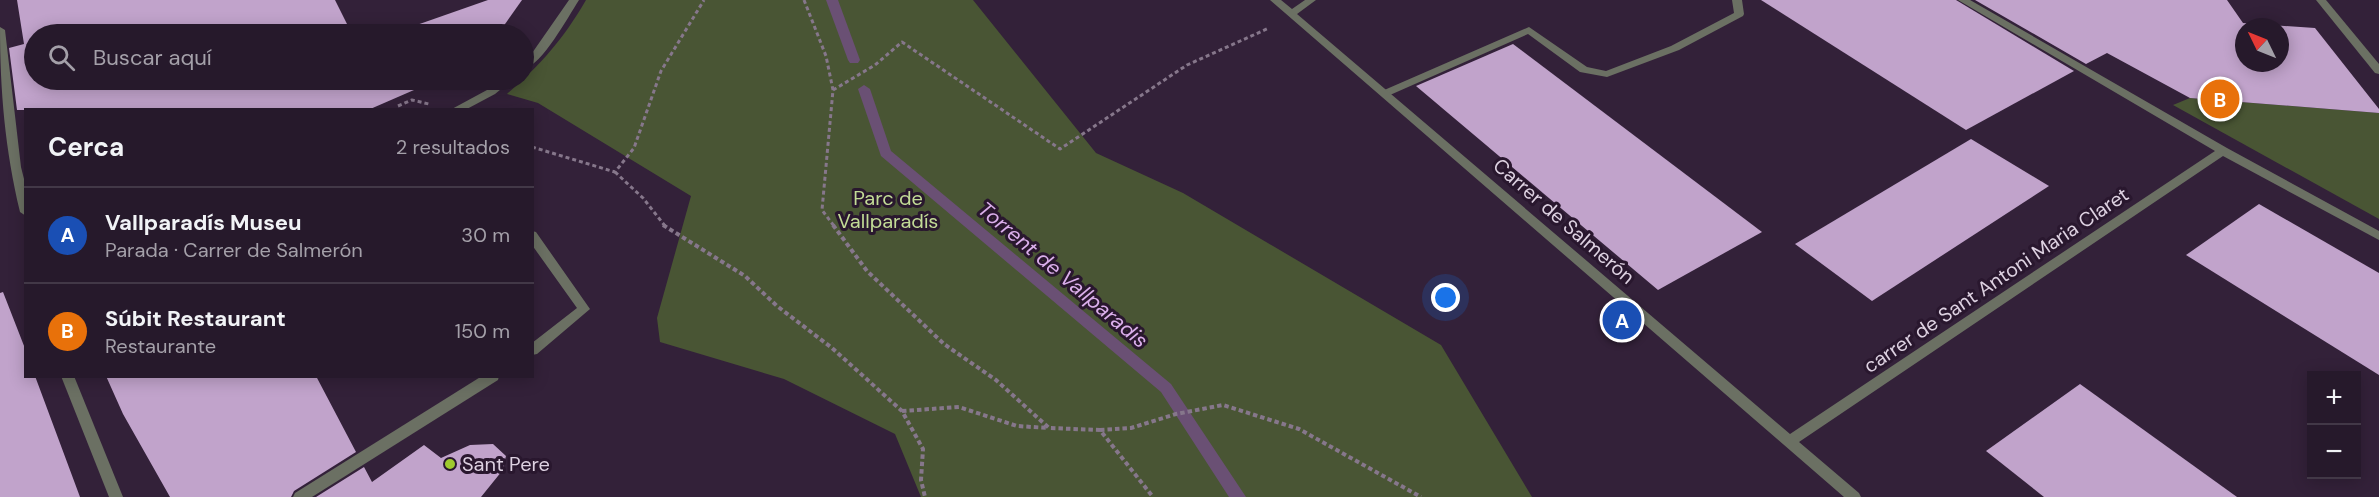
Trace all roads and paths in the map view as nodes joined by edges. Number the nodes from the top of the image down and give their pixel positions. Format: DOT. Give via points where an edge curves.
graph roads {
  1 [pos="574,0"];
  2 [pos="704,0"];
  3 [pos="804,0"];
  4 [pos="1275,0"];
  5 [pos="1311,0"];
  6 [pos="1737,0"];
  7 [pos="1963,0"];
  8 [pos="2320,0"];
  9 [pos="1291,14"];
  10 [pos="1277,24"];
  11 [pos="0,30"];
  12 [pos="534,58"];
  13 [pos="2379,70"];
  14 [pos="494,90"];
  15 [pos="833,90"];
  16 [pos="1386,93"];
  17 [pos="412,100"];
  18 [pos="398,106"];
  19 [pos="459,108"];
  20 [pos="534,148"];
  21 [pos="2223,151"];
  22 [pos="615,172"];
  23 [pos="24,204"];
  24 [pos="2379,236"];
  25 [pos="534,238"];
  26 [pos="534,348"];
  27 [pos="68,378"];
  28 [pos="490,378"];
  29 [pos="902,411"];
  30 [pos="1049,428"];
  31 [pos="1100,430"];
  32 [pos="1790,441"];
  33 [pos="116,497"];
  34 [pos="300,497"];
  35 [pos="925,497"];
  36 [pos="1153,497"];
  37 [pos="1421,497"];
  38 [pos="1854,497"];
  1 -- 12 [label="street"];
  2 -- 22 [label="path" via="661,71 634,148"];
  3 -- 15 [label="path" via="826,56"];
  4 -- 9 [label="street, Carrer de Salmerón"];
  5 -- 9 [label="street"];
  6 -- 16 [label="street" via="1739,14 1675,48 1607,74 1584,70 1529,30"];
  7 -- 21 [label="street"];
  8 -- 13 [label="street"];
  9 -- 16 [label="street, Carrer de Salmerón"];
  10 -- 15 [label="path" via="1187,65 1060,148 902,42 876,65"];
  11 -- 23 [label="street" via="15,167"];
  14 -- 19 [label="street"];
  15 -- 30 [label="path" via="822,210 867,271 944,344 996,380"];
  16 -- 32 [label="street, Carrer de Salmerón"];
  17 -- 18 [label="path"];
  20 -- 22 [label="path"];
  21 -- 24 [label="street"];
  21 -- 32 [label="street, carrer de Sant Antoni Maria Claret"];
  22 -- 29 [label="path" via="643,198 663,225 745,276"];
  25 -- 26 [label="street" via="584,309"];
  27 -- 33 [label="street"];
  28 -- 34 [label="street"];
  29 -- 30 [label="path" via="959,407 1017,426"];
  29 -- 35 [label="path" via="923,449 921,480"];
  30 -- 31 [label="path"];
  31 -- 36 [label="path"];
  31 -- 37 [label="path" via="1131,428 1223,405 1299,429"];
  32 -- 38 [label="street, Carrer de Salmerón"];
}
